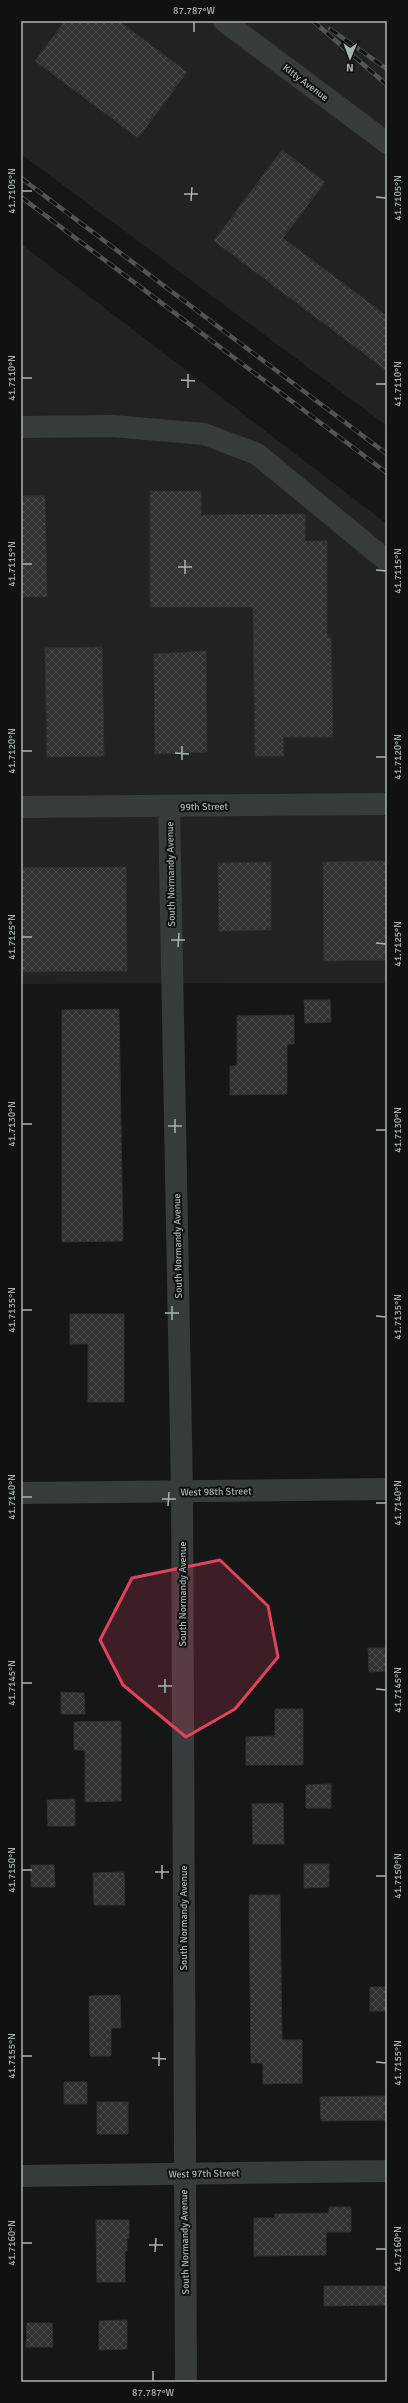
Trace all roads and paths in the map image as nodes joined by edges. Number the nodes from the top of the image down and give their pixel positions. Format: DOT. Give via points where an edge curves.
graph roads {
  1 [pos="224,21"];
  2 [pos="387,143"];
  3 [pos="21,427"];
  4 [pos="387,561"];
  5 [pos="387,804"];
  6 [pos="169,806"];
  7 [pos="21,807"];
  8 [pos="387,1489"];
  9 [pos="182,1491"];
  10 [pos="21,1493"];
  11 [pos="387,2171"];
  12 [pos="184,2174"];
  13 [pos="21,2176"];
  14 [pos="186,2382"];
  1 -- 2 [label="street, Kitty Avenue"];
  3 -- 4 [label="street" via="113,426 204,434 257,454"];
  5 -- 6 [label="street, 99th Street"];
  6 -- 7 [label="street, 99th Street"];
  6 -- 9 [label="street, South Normandy Avenue"];
  8 -- 9 [label="street, West 98th Street"];
  9 -- 10 [label="street, West 98th Street"];
  9 -- 12 [label="street, South Normandy Avenue"];
  11 -- 12 [label="street, West 97th Street"];
  12 -- 13 [label="street, West 97th Street"];
  12 -- 14 [label="street, South Normandy Avenue"];
}
